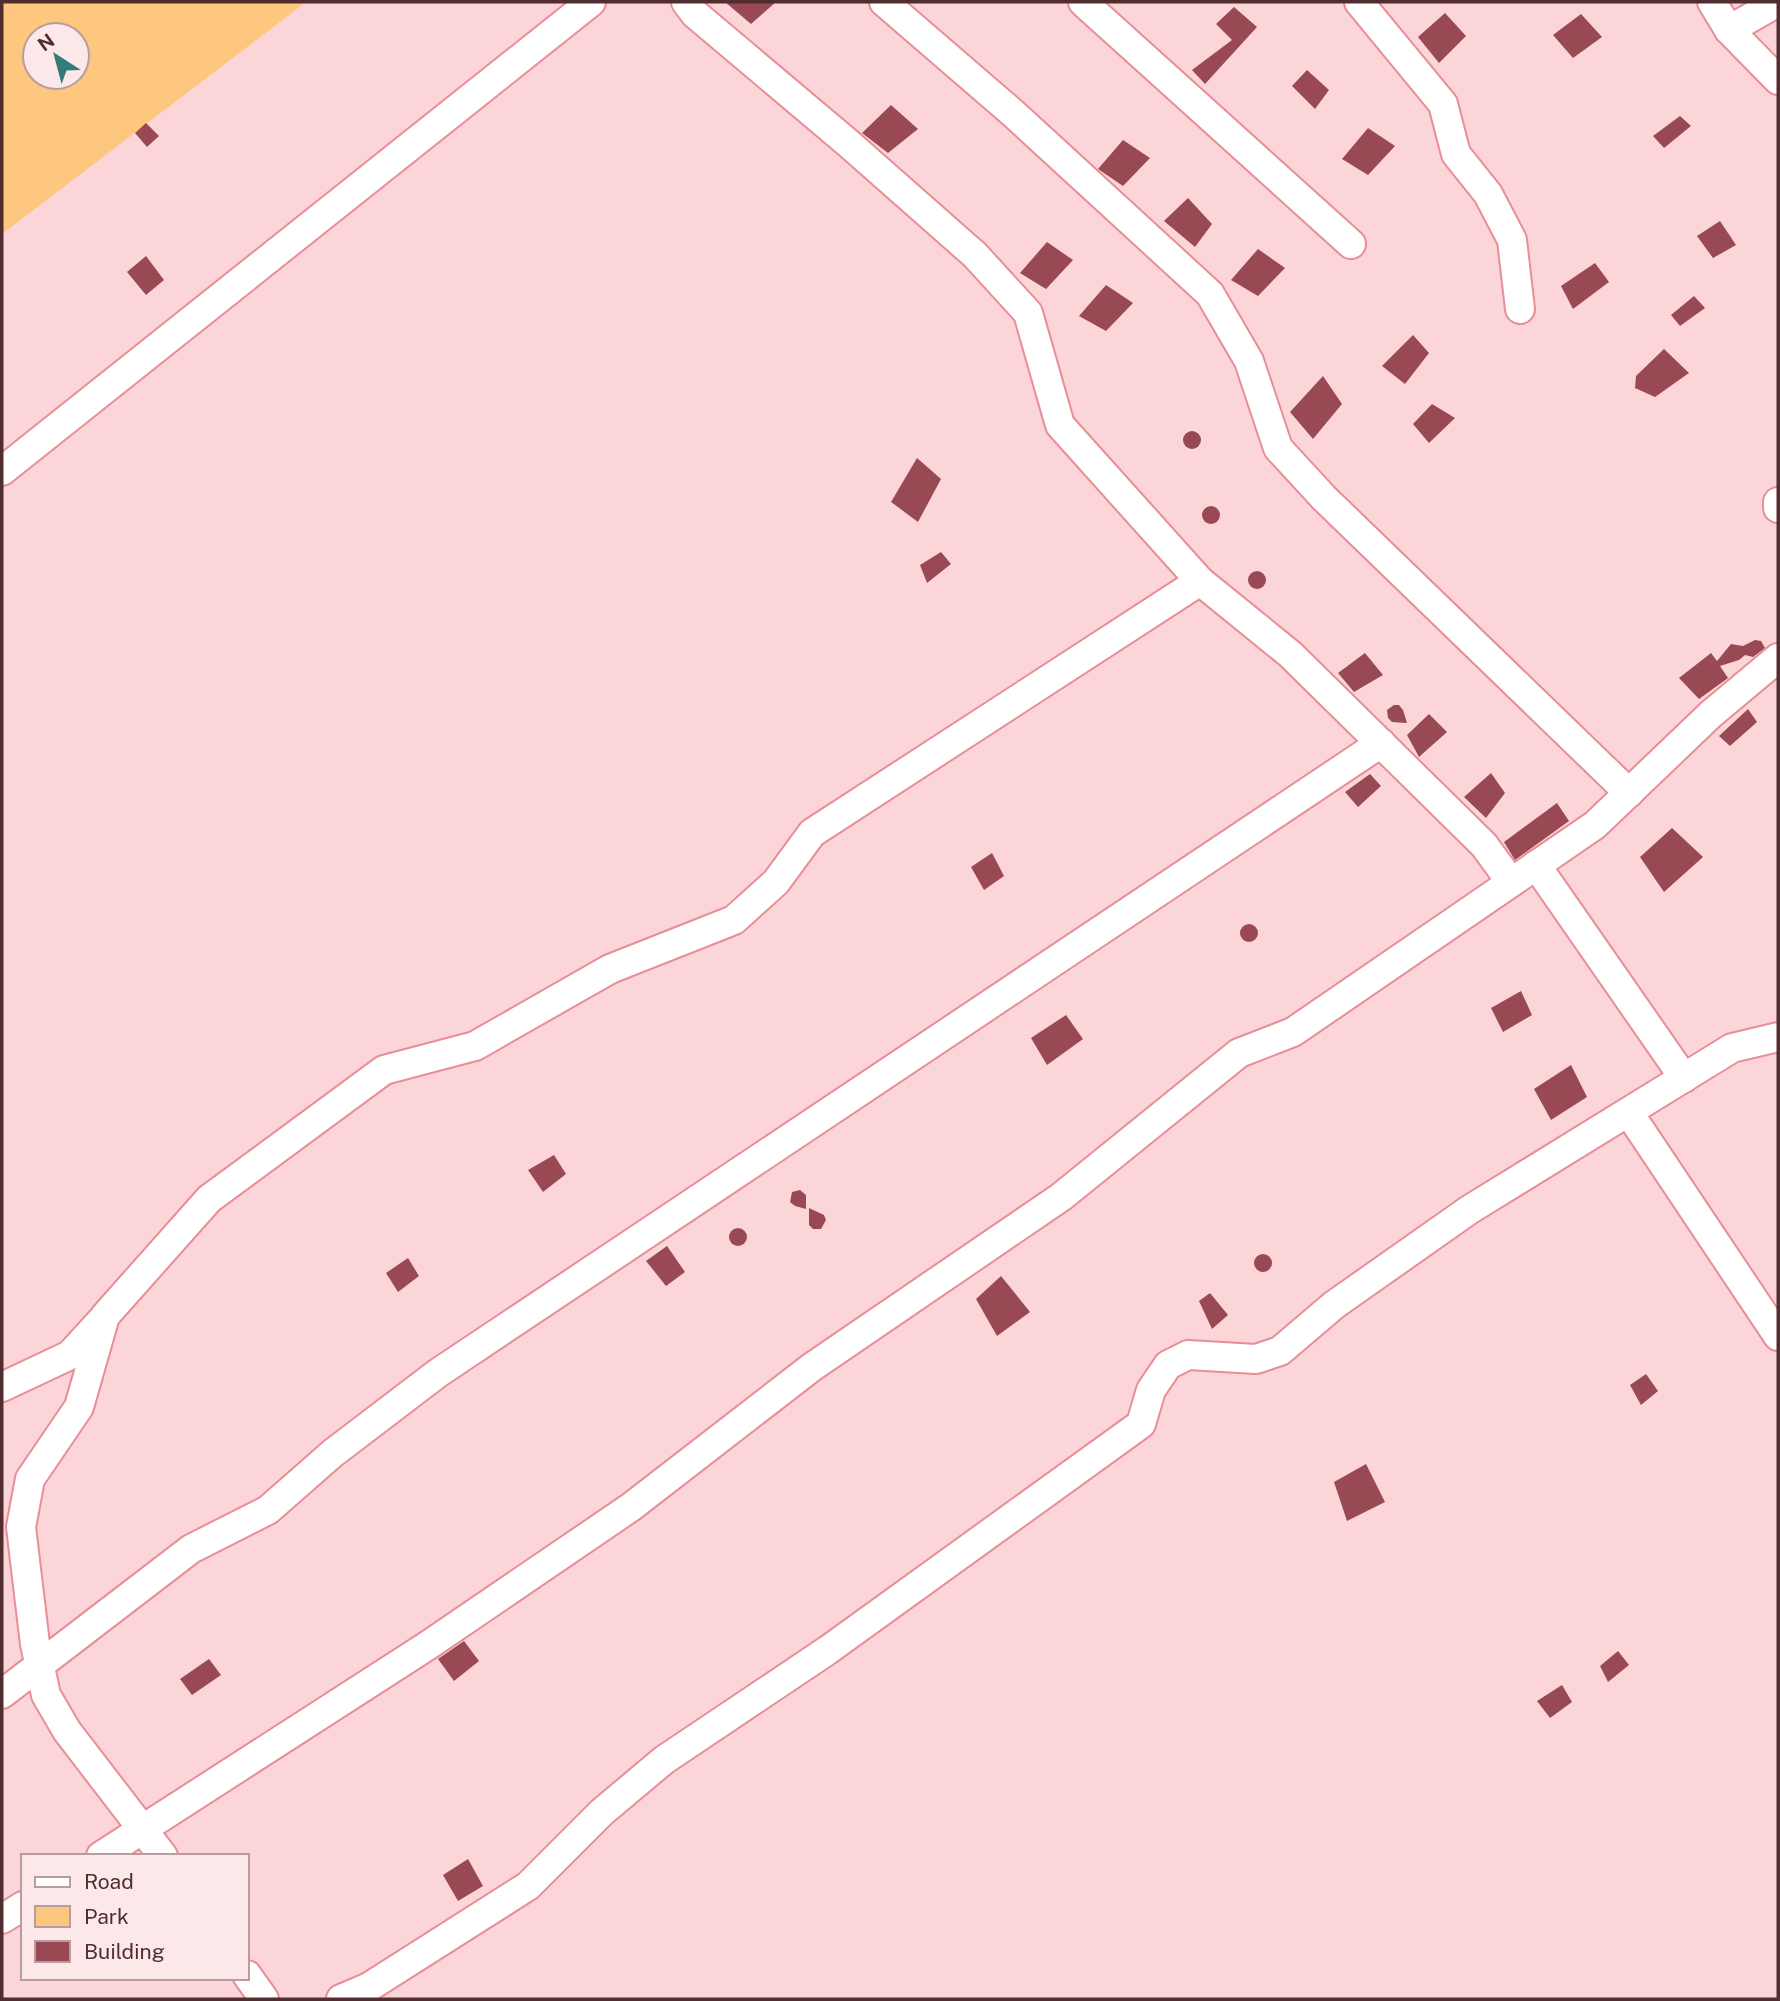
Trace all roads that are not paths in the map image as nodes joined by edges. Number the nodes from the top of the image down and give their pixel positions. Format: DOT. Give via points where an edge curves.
graph roads {
  1 [pos="591,2"];
  2 [pos="686,2"];
  3 [pos="884,2"];
  4 [pos="1083,2"];
  5 [pos="1359,2"];
  6 [pos="1712,2"];
  7 [pos="1778,2"];
  8 [pos="1729,30"];
  9 [pos="1778,80"];
  10 [pos="1351,244"];
  11 [pos="1520,309"];
  12 [pos="2,471"];
  13 [pos="1778,502"];
  14 [pos="1778,508"];
  15 [pos="1200,581"];
  16 [pos="1778,658"];
  17 [pos="1381,743"];
  18 [pos="1629,793"];
  19 [pos="1536,865"];
  20 [pos="1511,881"];
  21 [pos="1778,1037"];
  22 [pos="1684,1078"];
  23 [pos="1629,1113"];
  24 [pos="105,1316"];
  25 [pos="1778,1336"];
  26 [pos="2,1387"];
  27 [pos="41,1665"];
  28 [pos="2,1694"];
  29 [pos="144,1829"];
  30 [pos="104,1854"];
  31 [pos="162,1854"];
  32 [pos="21,1907"];
  33 [pos="2,1919"];
  34 [pos="248,1976"];
  35 [pos="264,1999"];
  36 [pos="341,1999"];
  1 -- 12 [label="street"];
  2 -- 15 [label="street" via="975,255 1028,313 1060,425"];
  3 -- 18 [label="street" via="1209,294 1249,361 1278,448"];
  4 -- 10 [label="street"];
  5 -- 11 [label="street" via="1443,104 1456,154 1488,194 1512,240"];
  6 -- 8 [label="street"];
  7 -- 8 [label="street"];
  8 -- 9 [label="street"];
  13 -- 14 [label="street"];
  15 -- 17 [label="street" via="1290,654"];
  15 -- 24 [label="street" via="812,833 776,881 734,920 610,969 475,1046 384,1070 209,1199"];
  16 -- 18 [label="street"];
  17 -- 20 [label="street" via="1484,845"];
  17 -- 27 [label="street" via="438,1373 333,1453 268,1510 191,1549"];
  18 -- 19 [label="street" via="1595,825"];
  19 -- 20 [label="street"];
  19 -- 22 [label="street"];
  20 -- 29 [label="street" via="1293,1031 1239,1053 1061,1197 812,1367 631,1507"];
  21 -- 22 [label="street" via="1732,1048"];
  22 -- 23 [label="street"];
  23 -- 25 [label="street"];
  23 -- 36 [label="street" via="1469,1210 1334,1305 1280,1351 1256,1359 1188,1355 1168,1365 1150,1390 1141,1424 828,1650 664,1760 602,1812 528,1886 369,1987"];
  24 -- 26 [label="street" via="70,1354"];
  24 -- 27 [label="street" via="79,1406 30,1479 21,1527"];
  27 -- 28 [label="street"];
  27 -- 29 [label="street" via="46,1695 67,1731"];
  29 -- 30 [label="street"];
  29 -- 31 [label="street"];
  32 -- 33 [label="street"];
  34 -- 35 [label="street"];
}
